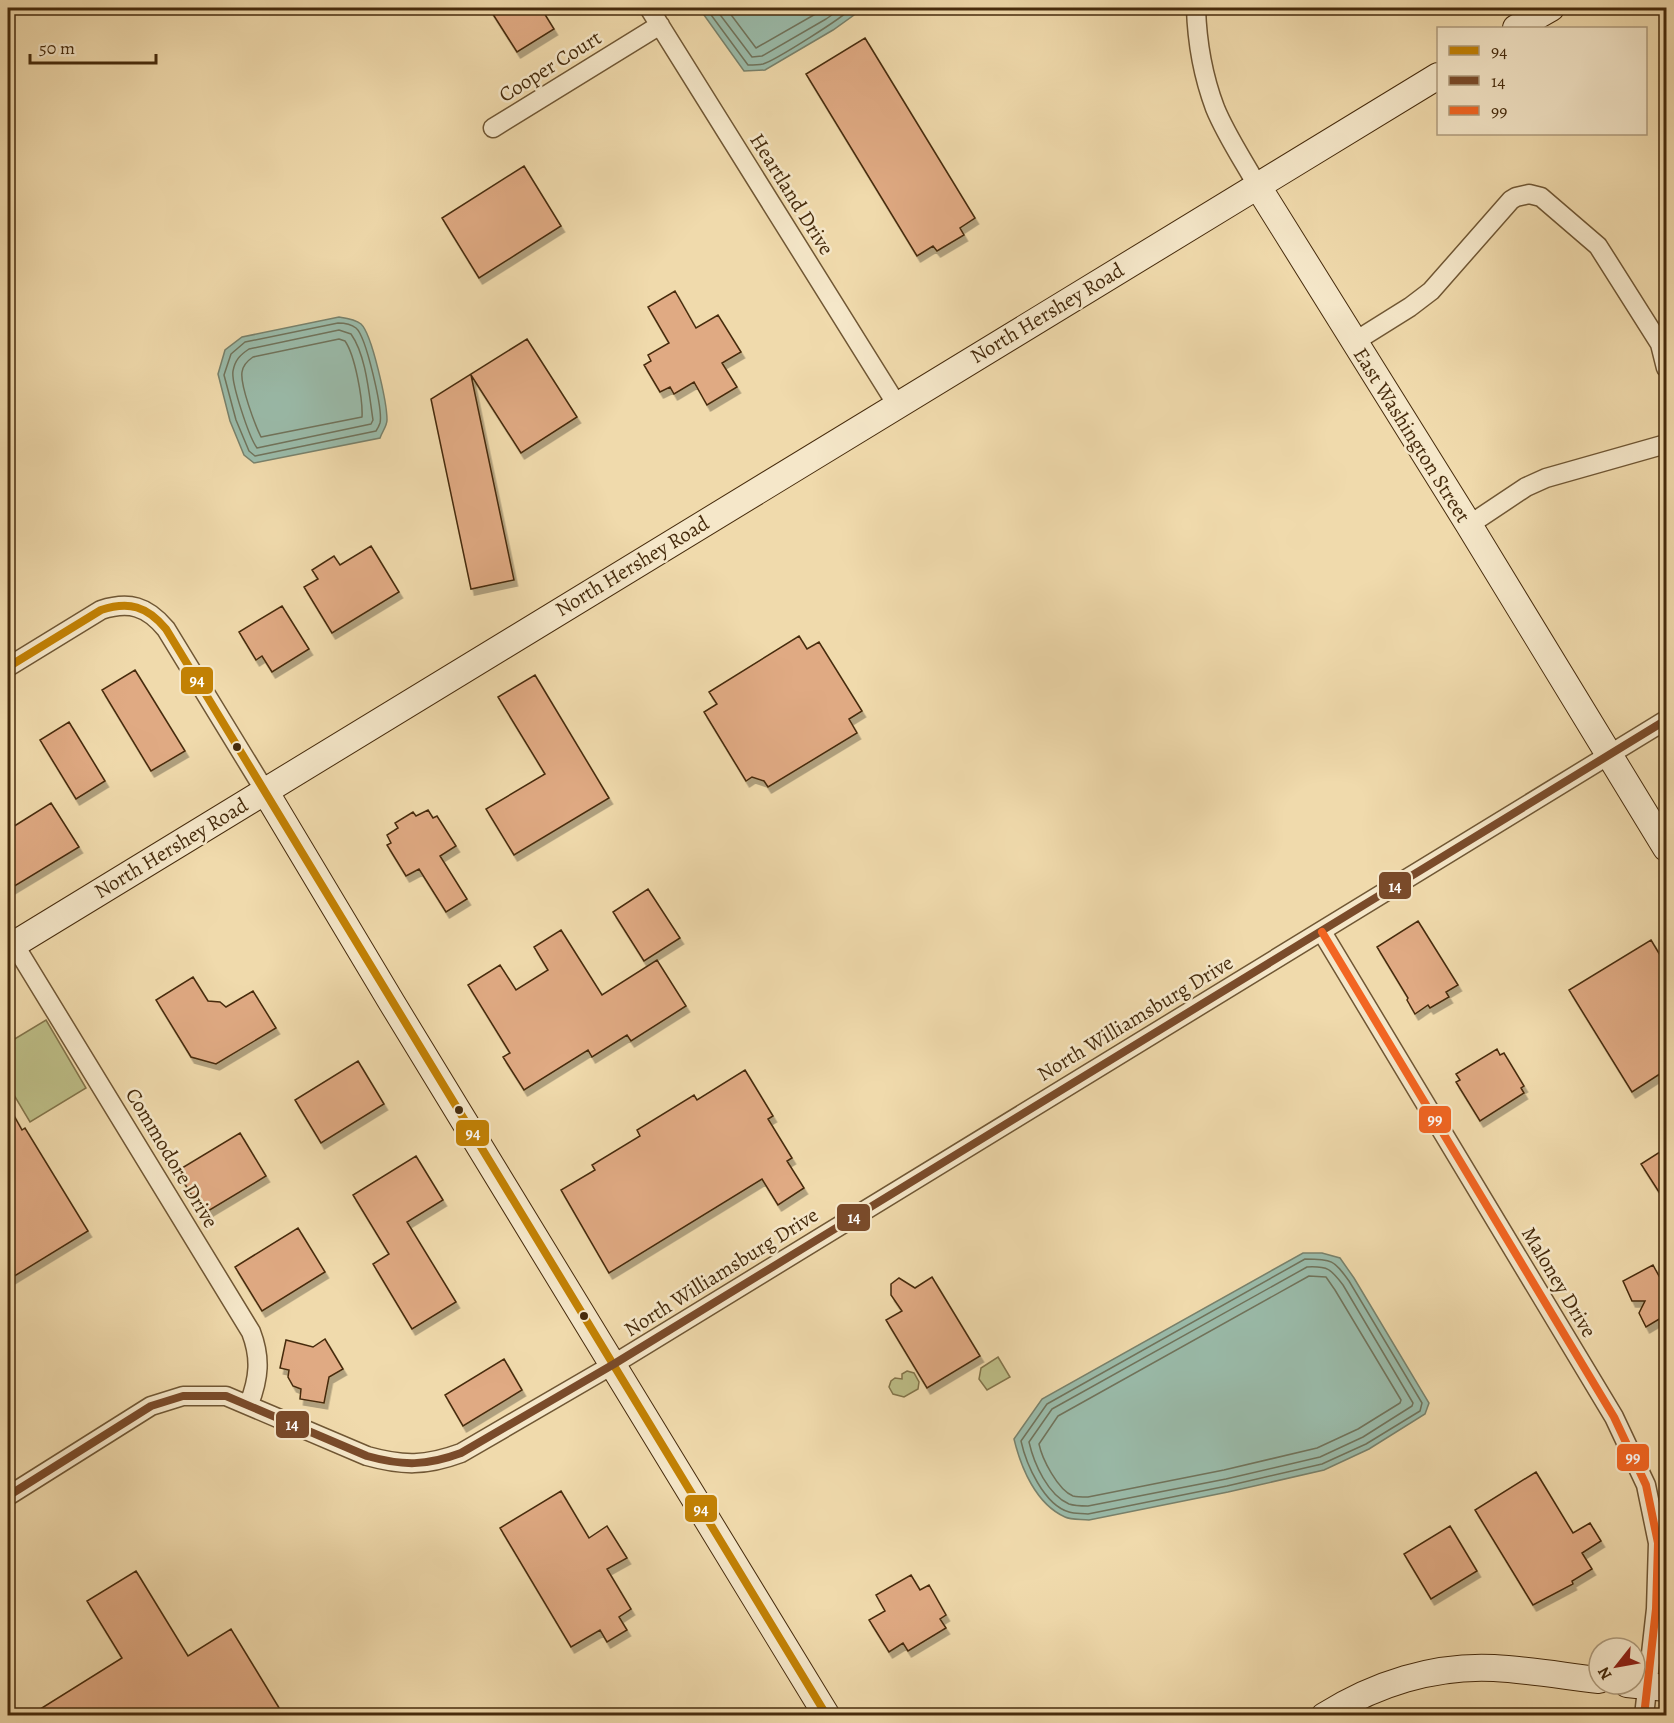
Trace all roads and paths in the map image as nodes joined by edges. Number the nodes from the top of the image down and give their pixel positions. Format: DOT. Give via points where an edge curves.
graph roads {
  1 [pos="649,8"];
  2 [pos="1196,8"];
  3 [pos="1551,8"];
  4 [pos="660,25"];
  5 [pos="1518,27"];
  6 [pos="1437,77"];
  7 [pos="493,128"];
  8 [pos="1257,185"];
  9 [pos="1354,342"];
  10 [pos="1666,368"];
  11 [pos="897,405"];
  12 [pos="1666,444"];
  13 [pos="1469,525"];
  14 [pos="8,668"];
  15 [pos="1666,720"];
  16 [pos="1609,755"];
  17 [pos="265,791"];
  18 [pos="1666,848"];
  19 [pos="1322,932"];
  20 [pos="11,946"];
  21 [pos="614,1364"];
  22 [pos="249,1404"];
  23 [pos="8,1496"];
  24 [pos="1587,1679"];
  25 [pos="1647,1686"];
  26 [pos="1646,1696"];
  27 [pos="827,1716"];
  28 [pos="1324,1716"];
  29 [pos="1644,1716"];
  1 -- 4 [label="street, Heartland Drive"];
  2 -- 8 [label="street, East Washington Street" via="1203,65 1215,107"];
  3 -- 5 [label="main road"];
  4 -- 7 [label="street, Cooper Court"];
  4 -- 11 [label="street, Heartland Drive"];
  6 -- 8 [label="main road, North Hershey Road"];
  8 -- 9 [label="main road, East Washington Street"];
  8 -- 11 [label="main road, North Hershey Road"];
  9 -- 10 [label="street" via="1431,291 1511,200 1529,194 1541,197 1598,246 1660,344"];
  9 -- 13 [label="main road, East Washington Street"];
  11 -- 17 [label="main road, North Hershey Road"];
  12 -- 13 [label="street" via="1546,478"];
  13 -- 16 [label="main road, East Washington Street"];
  14 -- 17 [label="street" via="101,610 123,605 144,609 166,629"];
  15 -- 16 [label="street, North Williamsburg Drive"];
  16 -- 18 [label="main road, East Washington Street"];
  16 -- 19 [label="street, North Williamsburg Drive"];
  17 -- 20 [label="main road, North Hershey Road"];
  17 -- 21 [label="main road"];
  19 -- 21 [label="street, North Williamsburg Drive"];
  19 -- 25 [label="street, Maloney Drive" via="1614,1417 1646,1485 1658,1551"];
  20 -- 22 [label="street, Commodore Drive" via="251,1332 259,1368"];
  21 -- 22 [label="street, North Williamsburg Drive" via="460,1453 418,1464 390,1463 367,1456"];
  21 -- 27 [label="main road"];
  22 -- 23 [label="street, North Williamsburg Drive" via="226,1396 207,1395 183,1396 151,1406"];
  24 -- 28 [label="main road" via="1502,1668 1448,1670 1383,1686"];
  26 -- 29 [label="street, Maloney Drive"];
}
